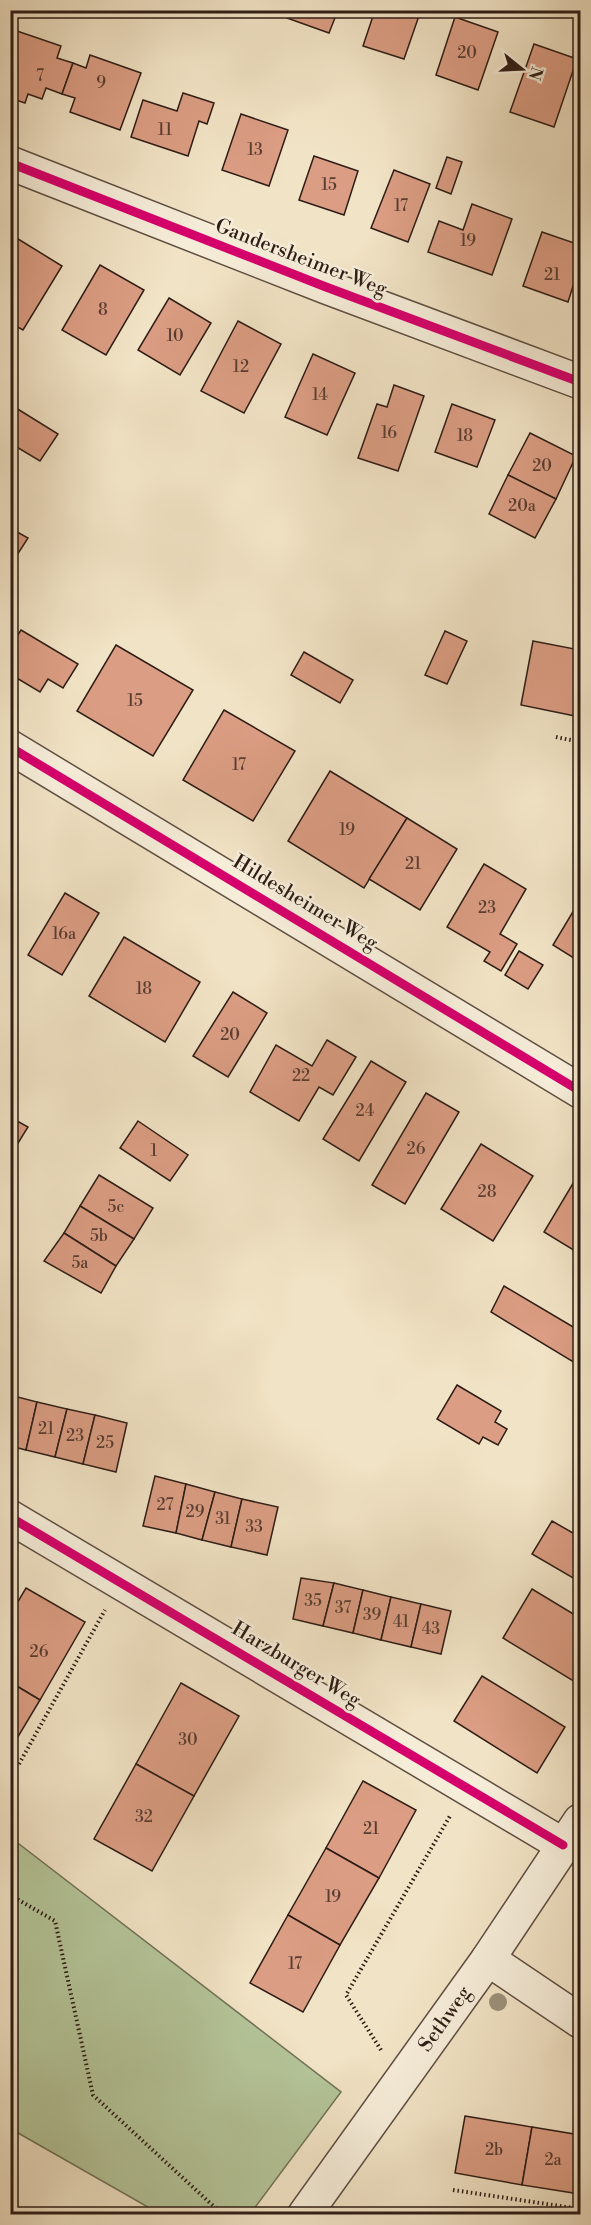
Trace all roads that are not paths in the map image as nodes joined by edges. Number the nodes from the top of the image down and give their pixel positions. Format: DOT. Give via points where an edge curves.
graph roads {
  1 [pos="10,163"];
  2 [pos="580,382"];
  3 [pos="10,747"];
  4 [pos="580,1091"];
  5 [pos="10,1516"];
  6 [pos="572,1833"];
  7 [pos="488,1959"];
  8 [pos="580,2021"];
  9 [pos="304,2214"];
  1 -- 2 [label="street, Gandersheimer Weg"];
  3 -- 4 [label="street, Hildesheimer Weg"];
  5 -- 6 [label="street, Harzburger Weg" via="466,1787"];
  6 -- 7 [label="street, Sethweg"];
  7 -- 8 [label="street"];
  7 -- 9 [label="street, Sethweg"];
}
